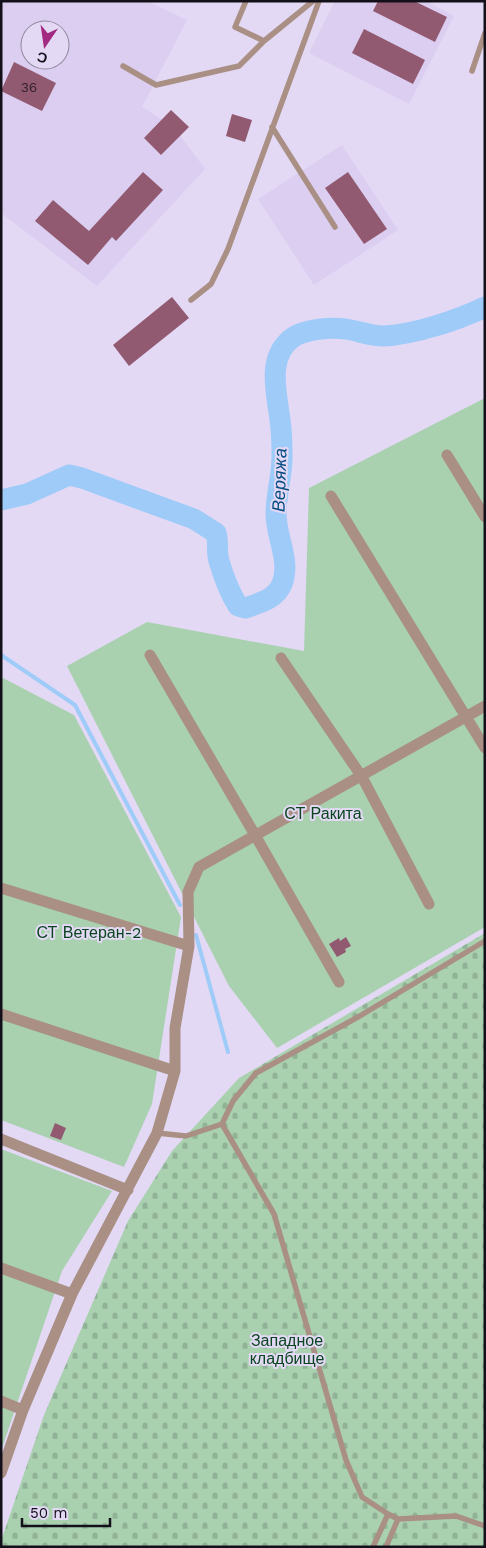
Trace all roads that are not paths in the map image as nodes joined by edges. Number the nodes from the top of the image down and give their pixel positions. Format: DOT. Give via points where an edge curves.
graph roads {
  1 [pos="246,1"];
  2 [pos="313,1"];
  3 [pos="319,1"];
  4 [pos="485,33"];
  5 [pos="264,41"];
  6 [pos="123,66"];
  7 [pos="472,71"];
  8 [pos="272,127"];
  9 [pos="335,227"];
  10 [pos="191,300"];
  11 [pos="447,455"];
  12 [pos="331,496"];
  13 [pos="485,517"];
  14 [pos="150,654"];
  15 [pos="281,658"];
  16 [pos="485,706"];
  17 [pos="466,717"];
  18 [pos="485,748"];
  19 [pos="362,777"];
  20 [pos="256,835"];
  21 [pos="1,888"];
  22 [pos="429,904"];
  23 [pos="485,941"];
  24 [pos="189,946"];
  25 [pos="339,982"];
  26 [pos="1,1014"];
  27 [pos="176,1071"];
  28 [pos="222,1124"];
  29 [pos="157,1133"];
  30 [pos="1,1139"];
  31 [pos="128,1190"];
  32 [pos="1,1268"];
  33 [pos="72,1294"];
  34 [pos="1,1401"];
  35 [pos="23,1410"];
  36 [pos="1,1473"];
  37 [pos="388,1514"];
  38 [pos="398,1519"];
  39 [pos="485,1526"];
  40 [pos="373,1547"];
  41 [pos="386,1547"];
  1 -- 5 [label="lane" via="235,27"];
  2 -- 5 [label="lane"];
  3 -- 8 [label="lane"];
  4 -- 7 [label="lane"];
  5 -- 6 [label="lane" via="239,66 156,85"];
  8 -- 9 [label="lane"];
  8 -- 10 [label="lane" via="219,268 211,284"];
  11 -- 13 [label="street"];
  12 -- 17 [label="street"];
  14 -- 20 [label="street"];
  15 -- 19 [label="street"];
  16 -- 17 [label="street"];
  17 -- 18 [label="street"];
  17 -- 19 [label="street"];
  19 -- 20 [label="street"];
  19 -- 22 [label="street"];
  20 -- 24 [label="street" via="198,867 188,892"];
  20 -- 25 [label="street"];
  21 -- 24 [label="street"];
  23 -- 28 [label="lane" via="256,1073 233,1101"];
  24 -- 27 [label="street" via="175,1028"];
  26 -- 27 [label="street"];
  27 -- 29 [label="street"];
  28 -- 29 [label="lane" via="186,1136"];
  28 -- 37 [label="lane" via="274,1214 346,1460 362,1497"];
  29 -- 31 [label="street"];
  30 -- 31 [label="street"];
  31 -- 33 [label="street"];
  32 -- 33 [label="street"];
  33 -- 35 [label="street"];
  34 -- 35 [label="street"];
  35 -- 36 [label="street"];
  37 -- 38 [label="lane"];
  37 -- 40 [label="lane"];
  38 -- 39 [label="lane" via="456,1516"];
  38 -- 41 [label="lane"];
}
